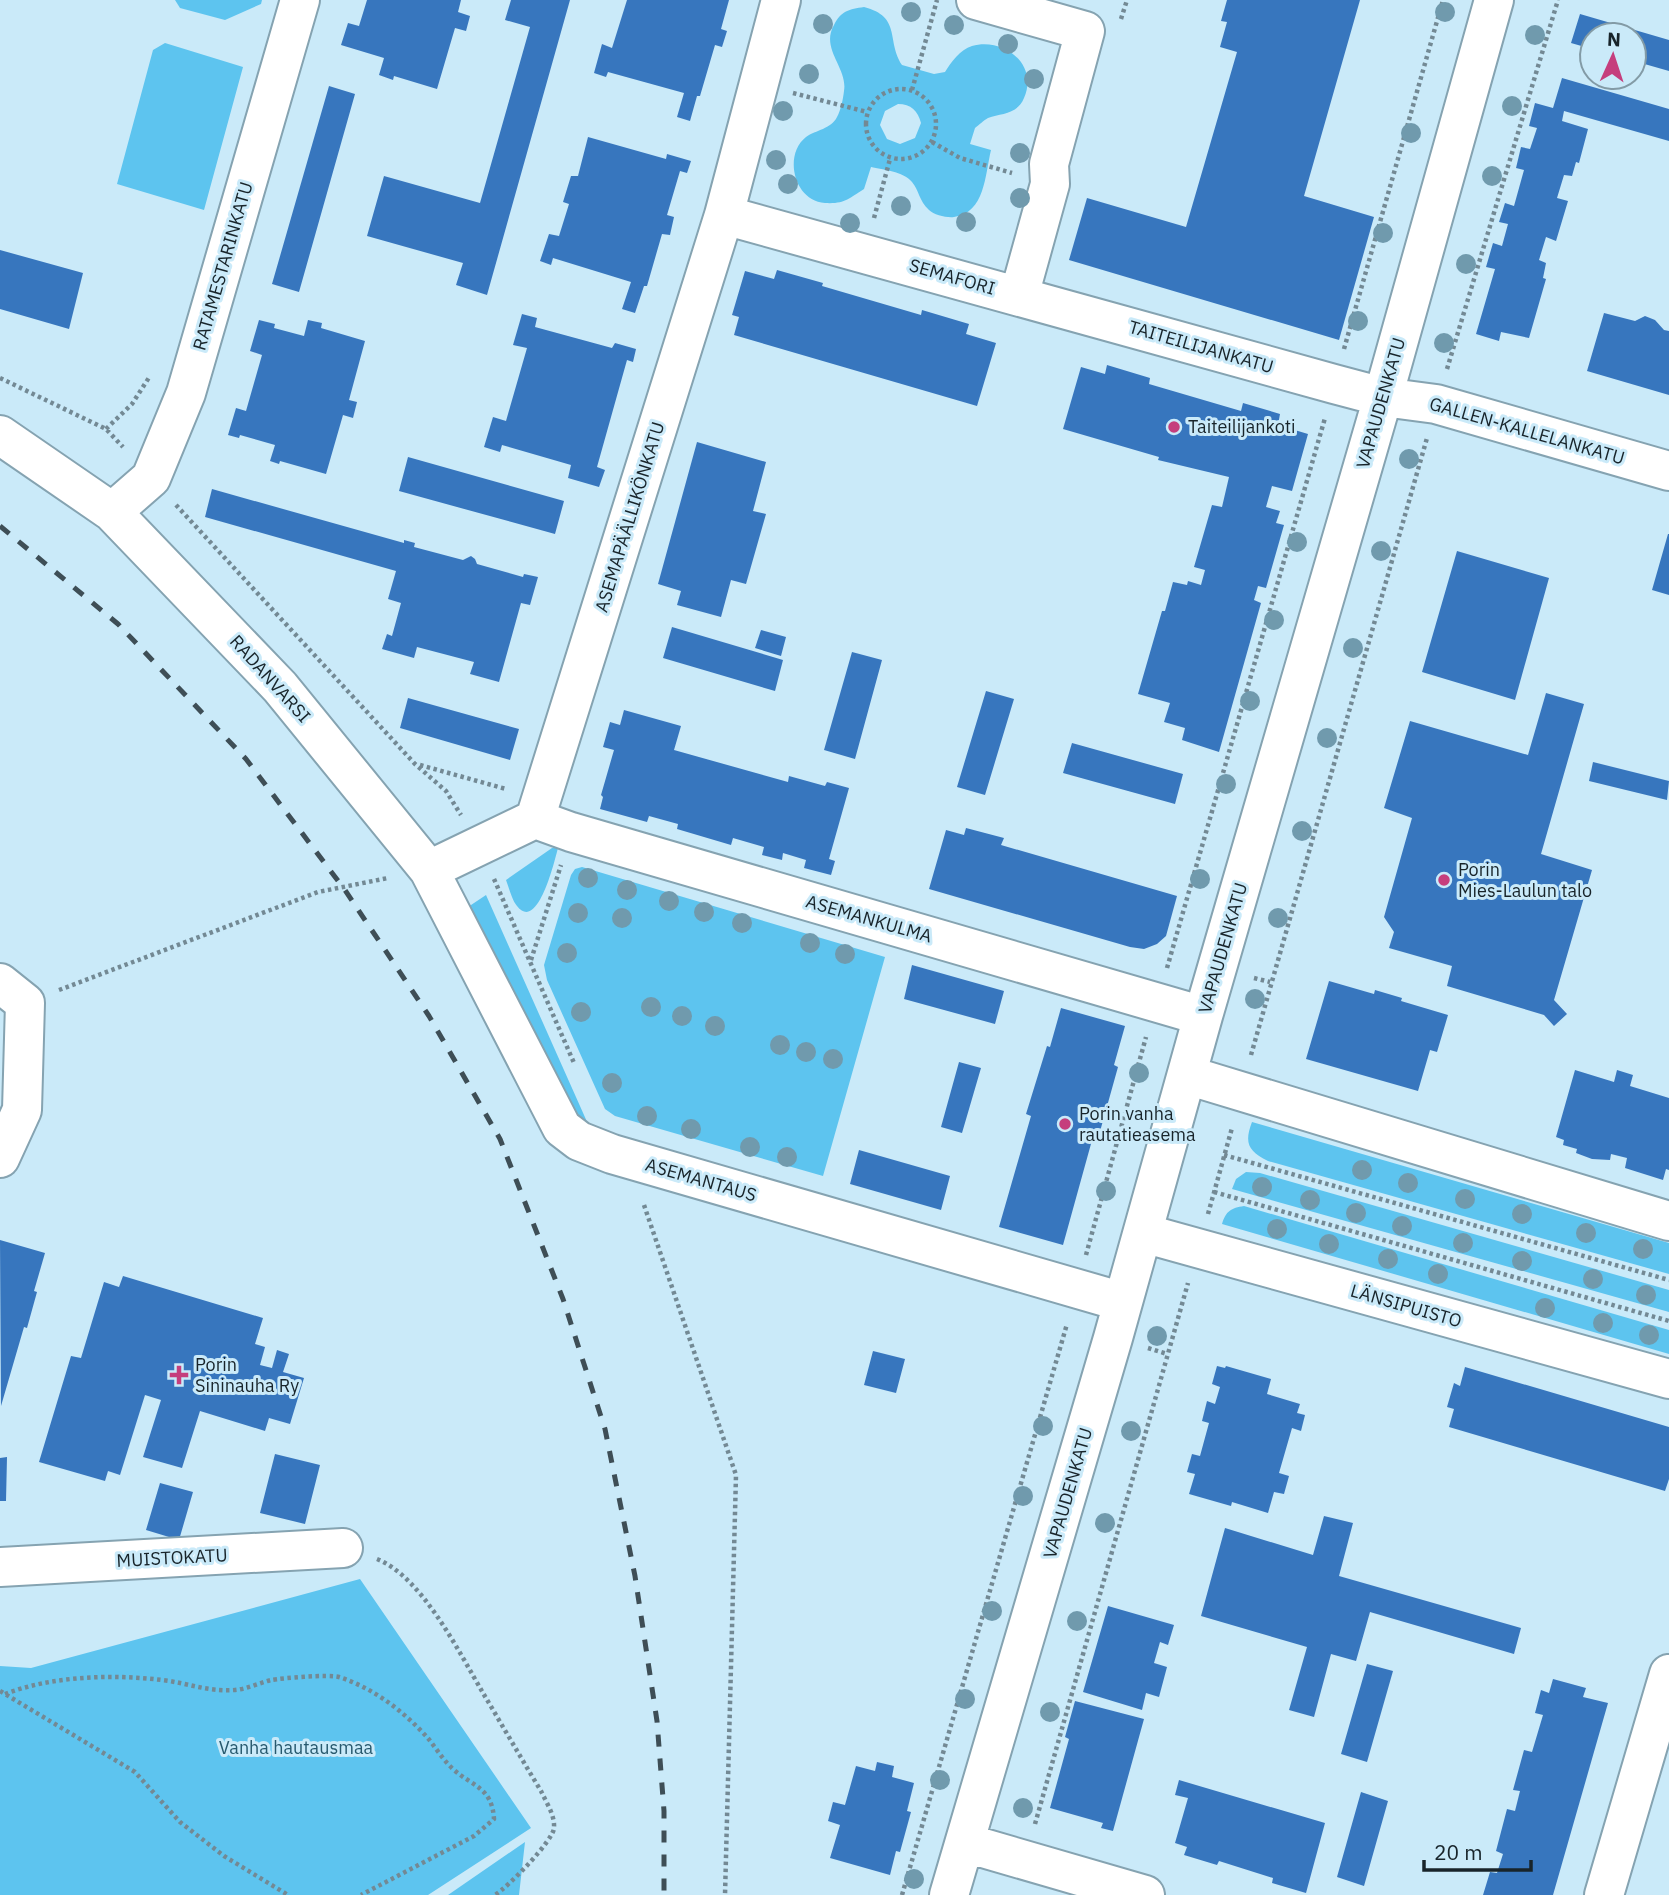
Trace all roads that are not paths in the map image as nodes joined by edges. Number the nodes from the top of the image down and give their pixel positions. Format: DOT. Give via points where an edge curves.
graph roads {
  1 [pos="300,0"];
  2 [pos="780,0"];
  3 [pos="976,0"];
  4 [pos="1494,0"];
  5 [pos="723,215"];
  6 [pos="1019,296"];
  7 [pos="1383,397"];
  8 [pos="0,435"];
  9 [pos="1669,471"];
  10 [pos="112,512"];
  11 [pos="535,819"];
  12 [pos="429,870"];
  13 [pos="13,993"];
  14 [pos="1203,1016"];
  15 [pos="1187,1075"];
  16 [pos="0,1158"];
  17 [pos="1669,1221"];
  18 [pos="1143,1233"];
  19 [pos="1118,1320"];
  20 [pos="1669,1379"];
  21 [pos="343,1548"];
  22 [pos="0,1567"];
  23 [pos="1669,1674"];
  24 [pos="966,1843"];
  25 [pos="949,1895"];
  26 [pos="1145,1895"];
  27 [pos="1604,1895"];
  1 -- 10 [label="street, RATAMESTARINKATU" via="186,393 151,478"];
  2 -- 5 [label="street"];
  3 -- 6 [label="street, SEMAFORI" via="1085,31"];
  4 -- 7 [label="street, VAPAUDENKATU"];
  5 -- 6 [label="street, SEMAFORI"];
  5 -- 11 [label="street, ASEMAPÄÄLLIKÖNKATU"];
  6 -- 7 [label="street, TAITEILIJANKATU"];
  7 -- 9 [label="street, GALLEN-KALLELANKATU" via="1436,404"];
  7 -- 14 [label="street, VAPAUDENKATU"];
  8 -- 10 [label="street, RADANVARSI"];
  10 -- 12 [label="street, RADANVARSI" via="280,687"];
  11 -- 12 [label="street"];
  11 -- 14 [label="street, ASEMANKULMA"];
  12 -- 19 [label="street, ASEMANTAUS" via="562,1128 579,1141"];
  13 -- 16 [label="street" via="22,1110"];
  14 -- 15 [label="street, VAPAUDENKATU"];
  15 -- 17 [label="street"];
  15 -- 18 [label="street, VAPAUDENKATU"];
  18 -- 19 [label="street, VAPAUDENKATU"];
  18 -- 20 [label="street, LÄNSIPUISTO"];
  19 -- 24 [label="street, VAPAUDENKATU"];
  21 -- 22 [label="street, MUISTOKATU"];
  23 -- 27 [label="street"];
  24 -- 25 [label="street, VAPAUDENKATU"];
  24 -- 26 [label="street"];
}
